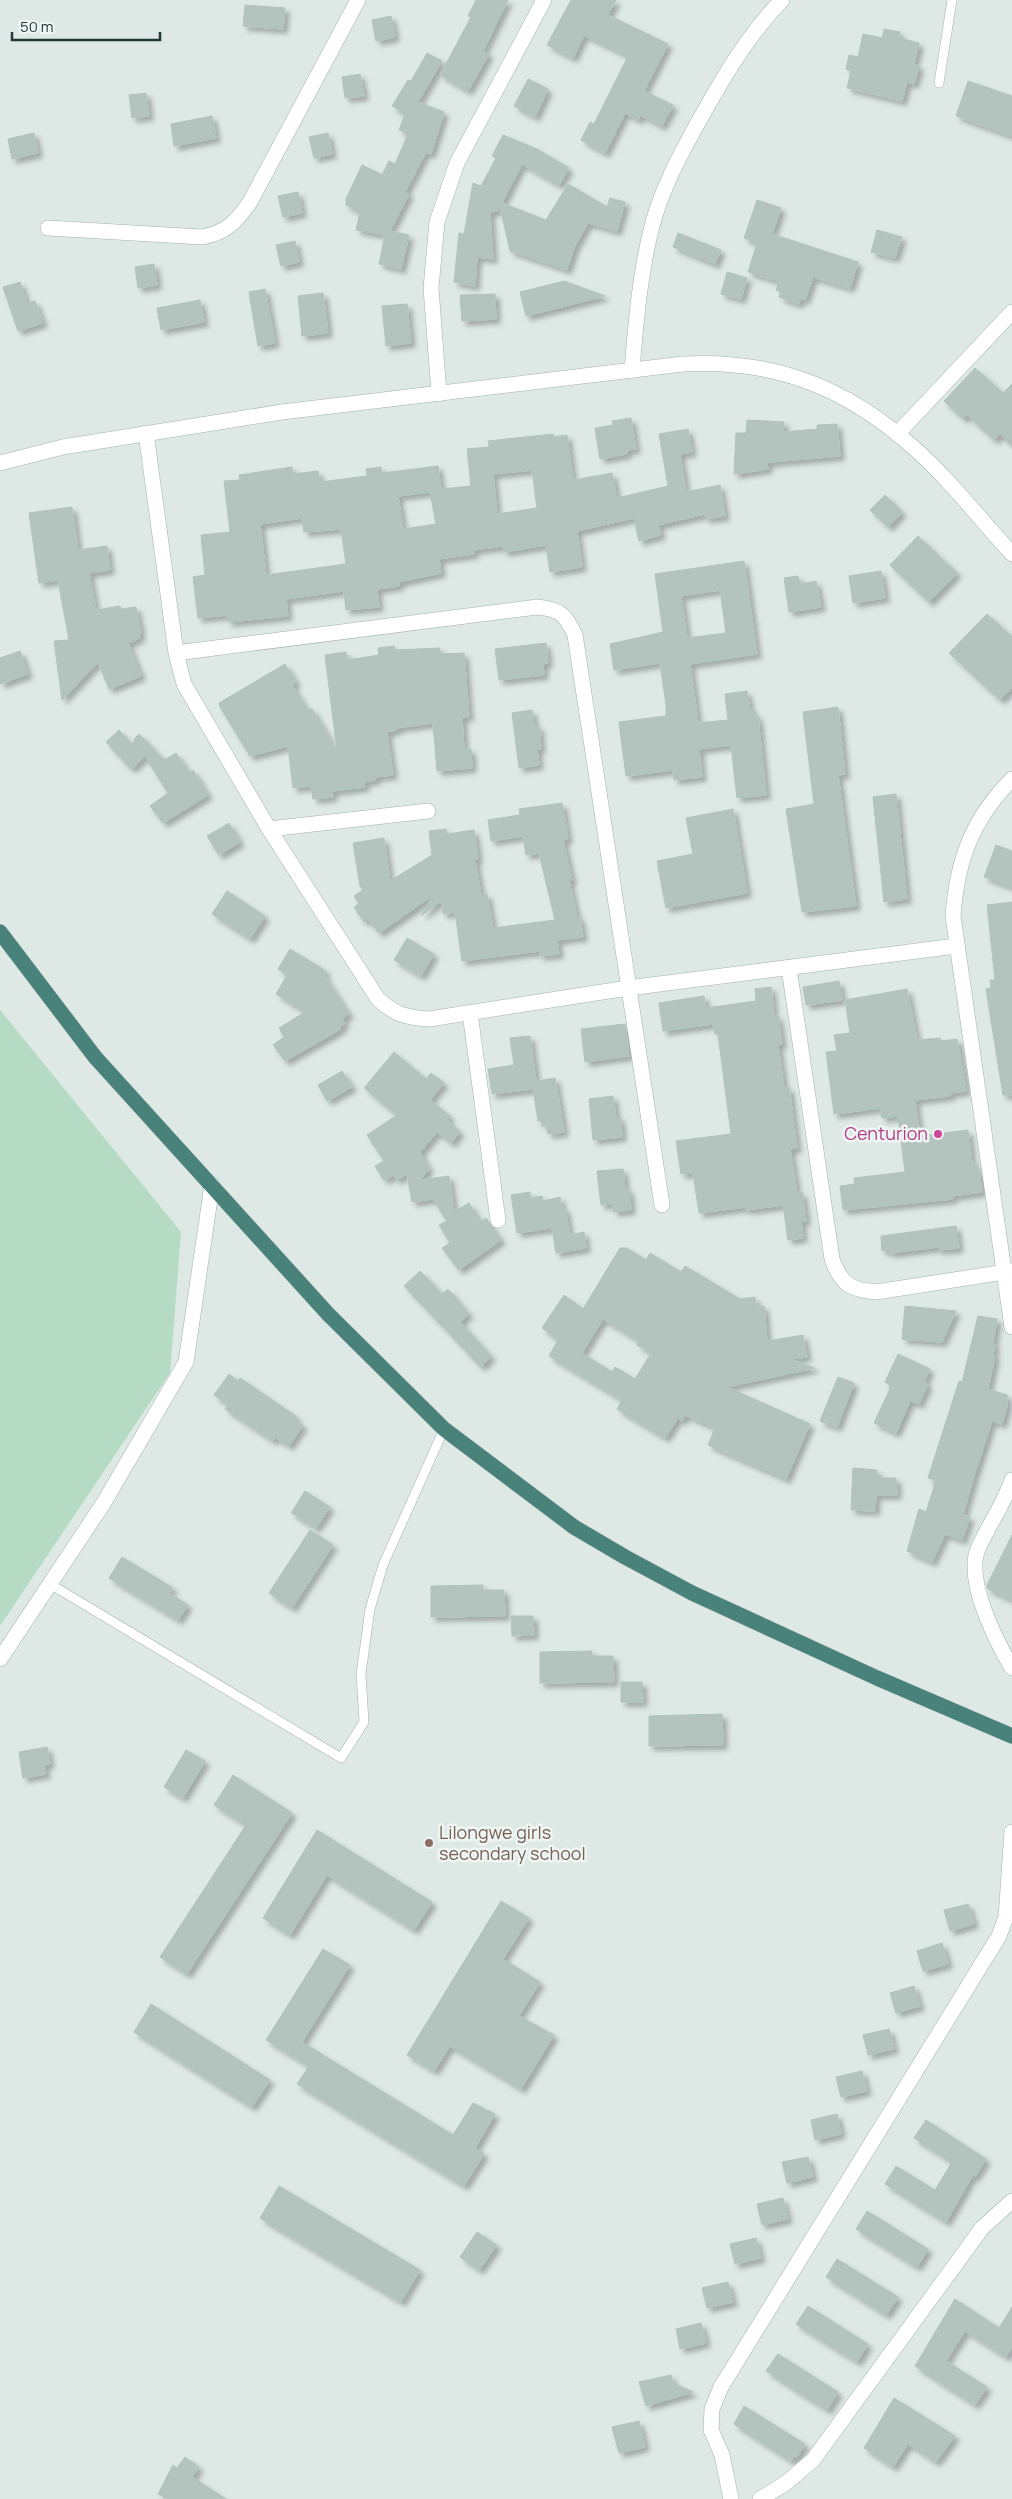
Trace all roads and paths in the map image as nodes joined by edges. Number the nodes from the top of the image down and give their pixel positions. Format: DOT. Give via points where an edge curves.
graph roads {
  1 [pos="358,0"];
  2 [pos="544,0"];
  3 [pos="782,0"];
  4 [pos="952,0"];
  5 [pos="939,83"];
  6 [pos="48,228"];
  7 [pos="1012,312"];
  8 [pos="632,370"];
  9 [pos="439,394"];
  10 [pos="146,433"];
  11 [pos="897,434"];
  12 [pos="0,463"];
  13 [pos="1012,554"];
  14 [pos="176,652"];
  15 [pos="1012,779"];
  16 [pos="428,811"];
  17 [pos="269,829"];
  18 [pos="0,932"];
  19 [pos="956,946"];
  20 [pos="789,968"];
  21 [pos="628,988"];
  22 [pos="470,1013"];
  23 [pos="212,1185"];
  24 [pos="662,1205"];
  25 [pos="498,1220"];
  26 [pos="1008,1272"];
  27 [pos="1012,1327"];
  28 [pos="444,1428"];
  29 [pos="1012,1480"];
  30 [pos="50,1584"];
  31 [pos="0,1659"];
  32 [pos="1012,1668"];
  33 [pos="1012,1736"];
  34 [pos="1012,1832"];
  35 [pos="1012,2201"];
  36 [pos="731,2499"];
  37 [pos="760,2499"];
  1 -- 6 [label="street" via="250,202 229,228 202,237"];
  2 -- 9 [label="street" via="457,163 437,222 431,288"];
  3 -- 8 [label="street" via="744,45 675,164 652,225 645,255"];
  4 -- 5 [label="lane"];
  7 -- 11 [label="street"];
  8 -- 9 [label="street"];
  8 -- 11 [label="street" via="719,362 792,375 825,388"];
  9 -- 10 [label="street" via="282,412"];
  10 -- 12 [label="street" via="63,447"];
  10 -- 14 [label="street"];
  11 -- 13 [label="street" via="916,449"];
  14 -- 17 [label="street" via="184,684"];
  14 -- 21 [label="street" via="537,607 555,608 568,620 575,635"];
  15 -- 19 [label="street" via="988,808 965,847 954,892"];
  16 -- 17 [label="street"];
  17 -- 22 [label="street" via="378,999 391,1012 409,1018 429,1019"];
  18 -- 23 [label="highway" via="95,1057"];
  19 -- 20 [label="street"];
  19 -- 26 [label="street"];
  20 -- 21 [label="street"];
  20 -- 26 [label="street" via="832,1259 837,1273 847,1285 860,1291 876,1292"];
  21 -- 22 [label="street"];
  21 -- 24 [label="street"];
  22 -- 25 [label="street"];
  23 -- 28 [label="highway" via="328,1314"];
  23 -- 30 [label="street" via="186,1362 103,1504"];
  26 -- 27 [label="street"];
  28 -- 30 [label="lane" via="383,1565 370,1609 361,1674 364,1722 341,1758"];
  28 -- 33 [label="highway" via="574,1527 633,1562 850,1666"];
  29 -- 32 [label="street" via="978,1551 974,1567 985,1608"];
  30 -- 31 [label="street"];
  34 -- 36 [label="street" via="1006,1917 999,1936 721,2387 712,2409 711,2430 724,2464"];
  35 -- 37 [label="street" via="982,2228 813,2460 786,2483"];
}
